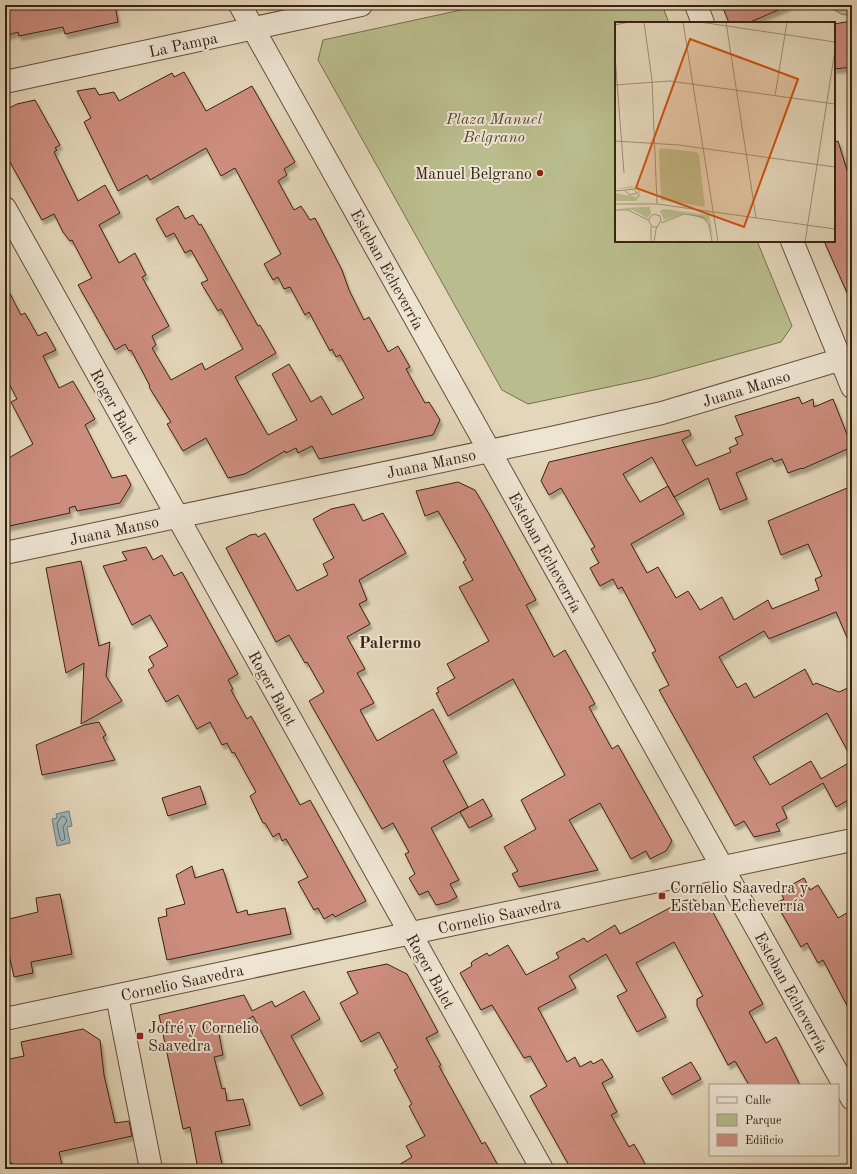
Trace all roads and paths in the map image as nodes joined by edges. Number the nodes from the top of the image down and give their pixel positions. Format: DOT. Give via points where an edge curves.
graph roads {
  1 [pos="240,5"];
  2 [pos="361,5"];
  3 [pos="696,5"];
  4 [pos="703,22"];
  5 [pos="253,28"];
  6 [pos="5,82"];
  7 [pos="5,208"];
  8 [pos="792,242"];
  9 [pos="846,357"];
  10 [pos="852,387"];
  11 [pos="489,451"];
  12 [pos="177,516"];
  13 [pos="5,552"];
  14 [pos="852,840"];
  15 [pos="722,868"];
  16 [pos="410,934"];
  17 [pos="118,996"];
  18 [pos="5,1019"];
  19 [pos="852,1099"];
  20 [pos="151,1169"];
  21 [pos="542,1169"];
  1 -- 5 [label="street, Esteban Echeverría"];
  2 -- 5 [label="street, La Pampa"];
  3 -- 4 [label="street"];
  5 -- 6 [label="street, La Pampa"];
  5 -- 11 [label="street, Esteban Echeverría"];
  7 -- 12 [label="street, Roger Balet"];
  8 -- 9 [label="street"];
  9 -- 10 [label="street"];
  9 -- 11 [label="street, Juana Manso" via="662,412"];
  11 -- 12 [label="street, Juana Manso"];
  11 -- 15 [label="street, Esteban Echeverría"];
  12 -- 13 [label="street, Juana Manso"];
  12 -- 16 [label="street, Roger Balet"];
  14 -- 15 [label="street, Cornelio Saavedra"];
  15 -- 16 [label="street, Cornelio Saavedra"];
  15 -- 19 [label="street, Esteban Echeverría"];
  16 -- 17 [label="street, Cornelio Saavedra"];
  16 -- 21 [label="street, Roger Balet"];
  17 -- 18 [label="street, Cornelio Saavedra"];
  17 -- 20 [label="street"];
}
